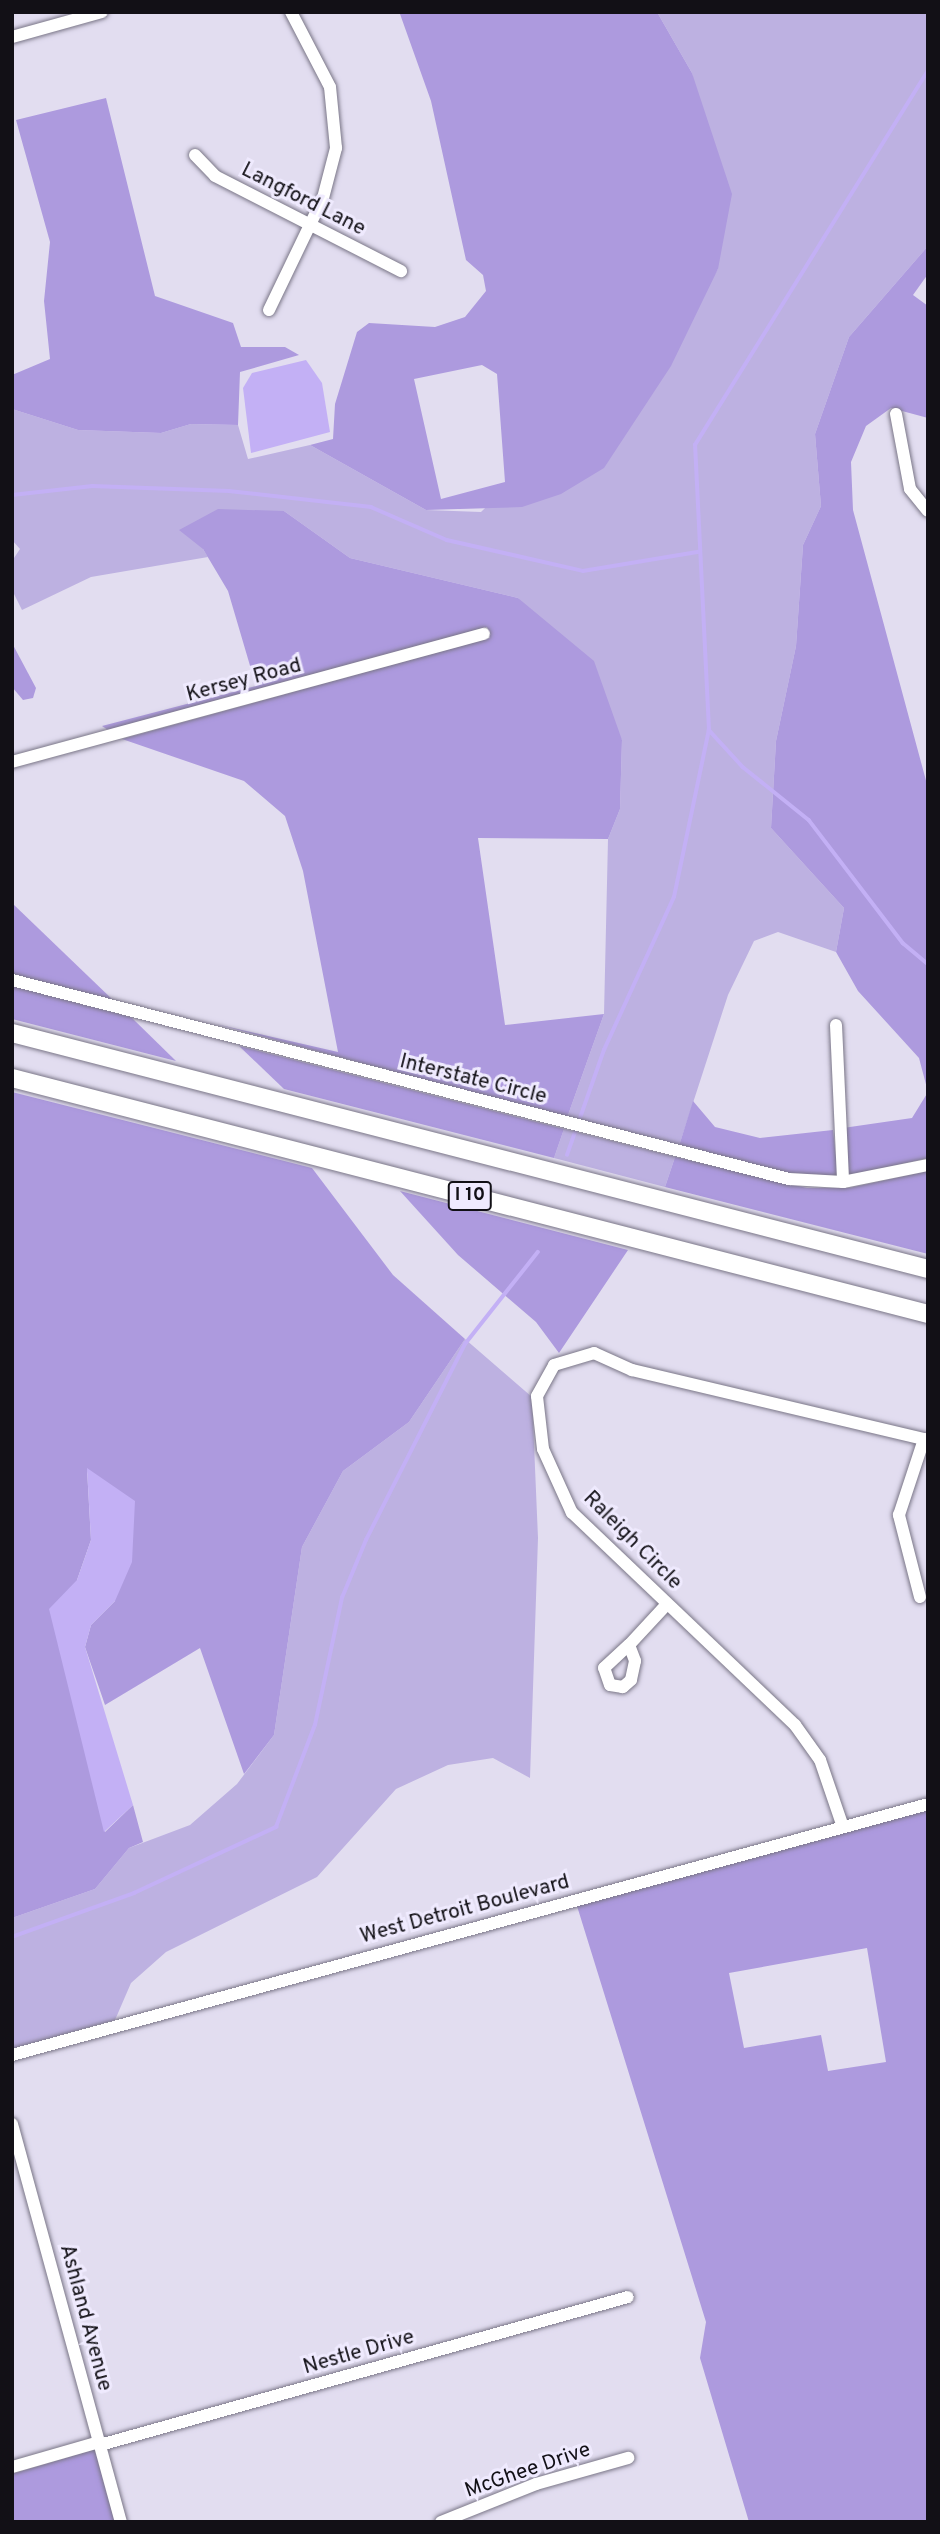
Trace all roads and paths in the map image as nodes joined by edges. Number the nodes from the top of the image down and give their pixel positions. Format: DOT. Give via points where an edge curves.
graph roads {
  1 [pos="102,12"];
  2 [pos="291,12"];
  3 [pos="12,37"];
  4 [pos="195,155"];
  5 [pos="310,225"];
  6 [pos="401,271"];
  7 [pos="269,310"];
  8 [pos="896,414"];
  9 [pos="928,511"];
  10 [pos="484,634"];
  11 [pos="12,762"];
  12 [pos="12,980"];
  13 [pos="836,1025"];
  14 [pos="12,1033"];
  15 [pos="12,1078"];
  16 [pos="928,1165"];
  17 [pos="844,1182"];
  18 [pos="928,1269"];
  19 [pos="928,1314"];
  20 [pos="926,1439"];
  21 [pos="920,1597"];
  22 [pos="667,1604"];
  23 [pos="630,1644"];
  24 [pos="928,1804"];
  25 [pos="843,1827"];
  26 [pos="12,2055"];
  27 [pos="12,2124"];
  28 [pos="628,2297"];
  29 [pos="100,2444"];
  30 [pos="628,2458"];
  31 [pos="12,2467"];
  32 [pos="121,2522"];
  33 [pos="441,2522"];
  1 -- 3 [label="street"];
  2 -- 5 [label="street" via="321,64 335,112 332,172"];
  4 -- 5 [label="street, Langford Lane" via="215,176"];
  5 -- 6 [label="street, Langford Lane"];
  5 -- 7 [label="street"];
  8 -- 9 [label="street" via="910,489"];
  10 -- 11 [label="street, Kersey Road"];
  12 -- 17 [label="street, Interstate Circle" via="789,1179"];
  13 -- 17 [label="street"];
  14 -- 18 [label="highway, I 10"];
  15 -- 19 [label="highway, I 10"];
  16 -- 17 [label="street, Interstate Circle"];
  20 -- 21 [label="street" via="899,1515"];
  20 -- 22 [label="street, Raleigh Circle" via="632,1370 594,1353 563,1358 547,1372 537,1396 551,1474 572,1513"];
  22 -- 23 [label="street"];
  22 -- 25 [label="street, Raleigh Circle" via="807,1740"];
  24 -- 25 [label="street, West Detroit Boulevard"];
  25 -- 26 [label="street, West Detroit Boulevard"];
  27 -- 29 [label="street, Ashland Avenue"];
  28 -- 29 [label="street, Nestle Drive"];
  29 -- 31 [label="street, Nestle Drive"];
  29 -- 32 [label="street, Ashland Avenue"];
  30 -- 33 [label="street, McGhee Drive" via="536,2484"];
}
